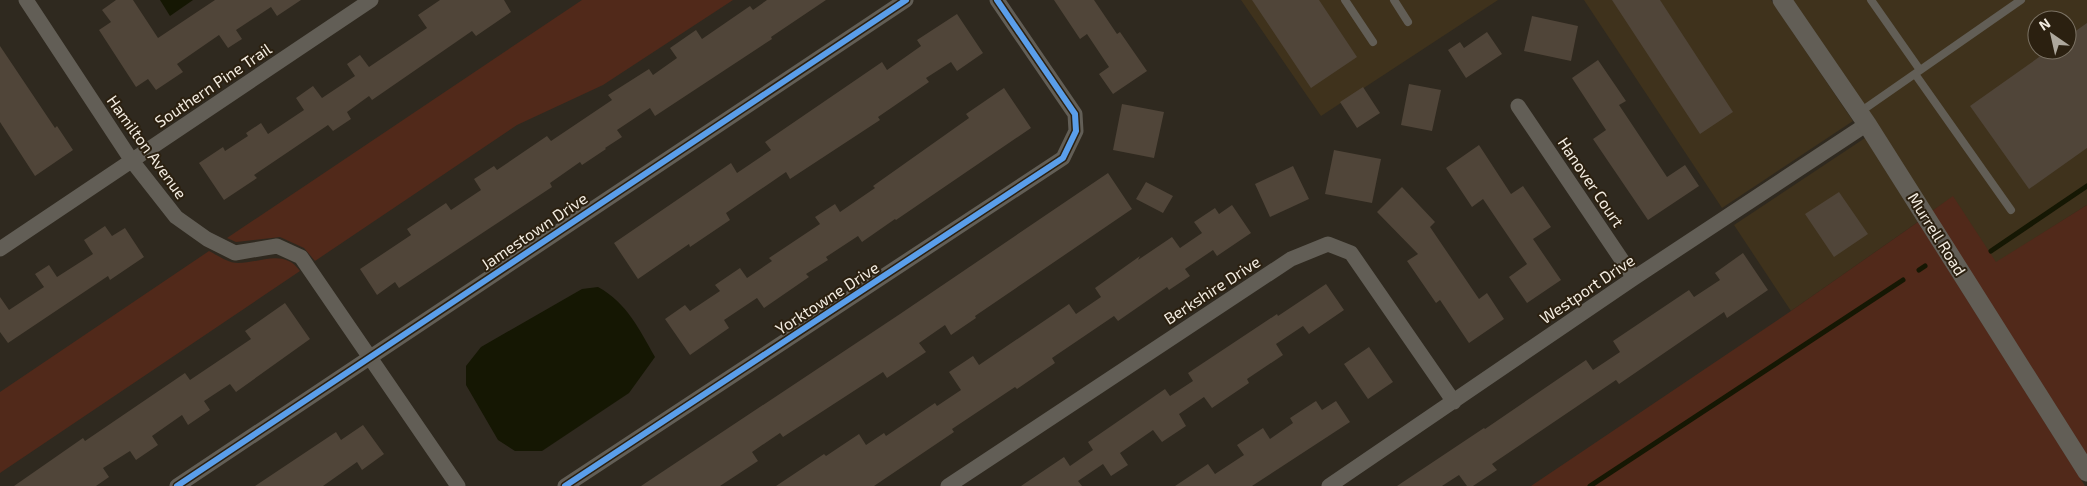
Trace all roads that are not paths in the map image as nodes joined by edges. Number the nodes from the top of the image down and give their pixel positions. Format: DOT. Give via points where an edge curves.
graph roads {
  1 [pos="26,0"];
  2 [pos="371,0"];
  3 [pos="906,0"];
  4 [pos="997,0"];
  5 [pos="1345,0"];
  6 [pos="1394,0"];
  7 [pos="1782,0"];
  8 [pos="1871,0"];
  9 [pos="2021,0"];
  10 [pos="1408,22"];
  11 [pos="1373,42"];
  12 [pos="1918,72"];
  13 [pos="1518,106"];
  14 [pos="1863,119"];
  15 [pos="132,161"];
  16 [pos="2011,210"];
  17 [pos="0,249"];
  18 [pos="1634,278"];
  19 [pos="370,357"];
  20 [pos="1454,402"];
  21 [pos="2087,472"];
  22 [pos="177,486"];
  23 [pos="458,486"];
  24 [pos="566,486"];
  25 [pos="948,486"];
  26 [pos="1329,486"];
  1 -- 15 [label="street, Hamilton Avenue"];
  2 -- 15 [label="street, Southern Pine Trail"];
  3 -- 19 [label="street, Jamestown Drive"];
  4 -- 24 [label="street, Yorktowne Drive" via="1075,114 1076,131 1063,158"];
  5 -- 11 [label="lane"];
  6 -- 10 [label="lane"];
  7 -- 14 [label="street, Murrell Road"];
  8 -- 12 [label="lane"];
  9 -- 12 [label="lane"];
  12 -- 14 [label="lane"];
  12 -- 16 [label="lane"];
  13 -- 18 [label="street, Hanover Court"];
  14 -- 18 [label="street, Westport Drive"];
  14 -- 21 [label="street, Murrell Road"];
  15 -- 17 [label="street, Southern Pine Trail"];
  15 -- 19 [label="street, Hamilton Avenue" via="176,217 207,239 235,253 277,246 301,256"];
  18 -- 20 [label="street, Westport Drive"];
  19 -- 22 [label="street, Jamestown Drive"];
  19 -- 23 [label="street, Hamilton Avenue"];
  20 -- 25 [label="street, Berkshire Drive" via="1351,253 1328,244 1291,259"];
  20 -- 26 [label="street, Westport Drive"];
}
